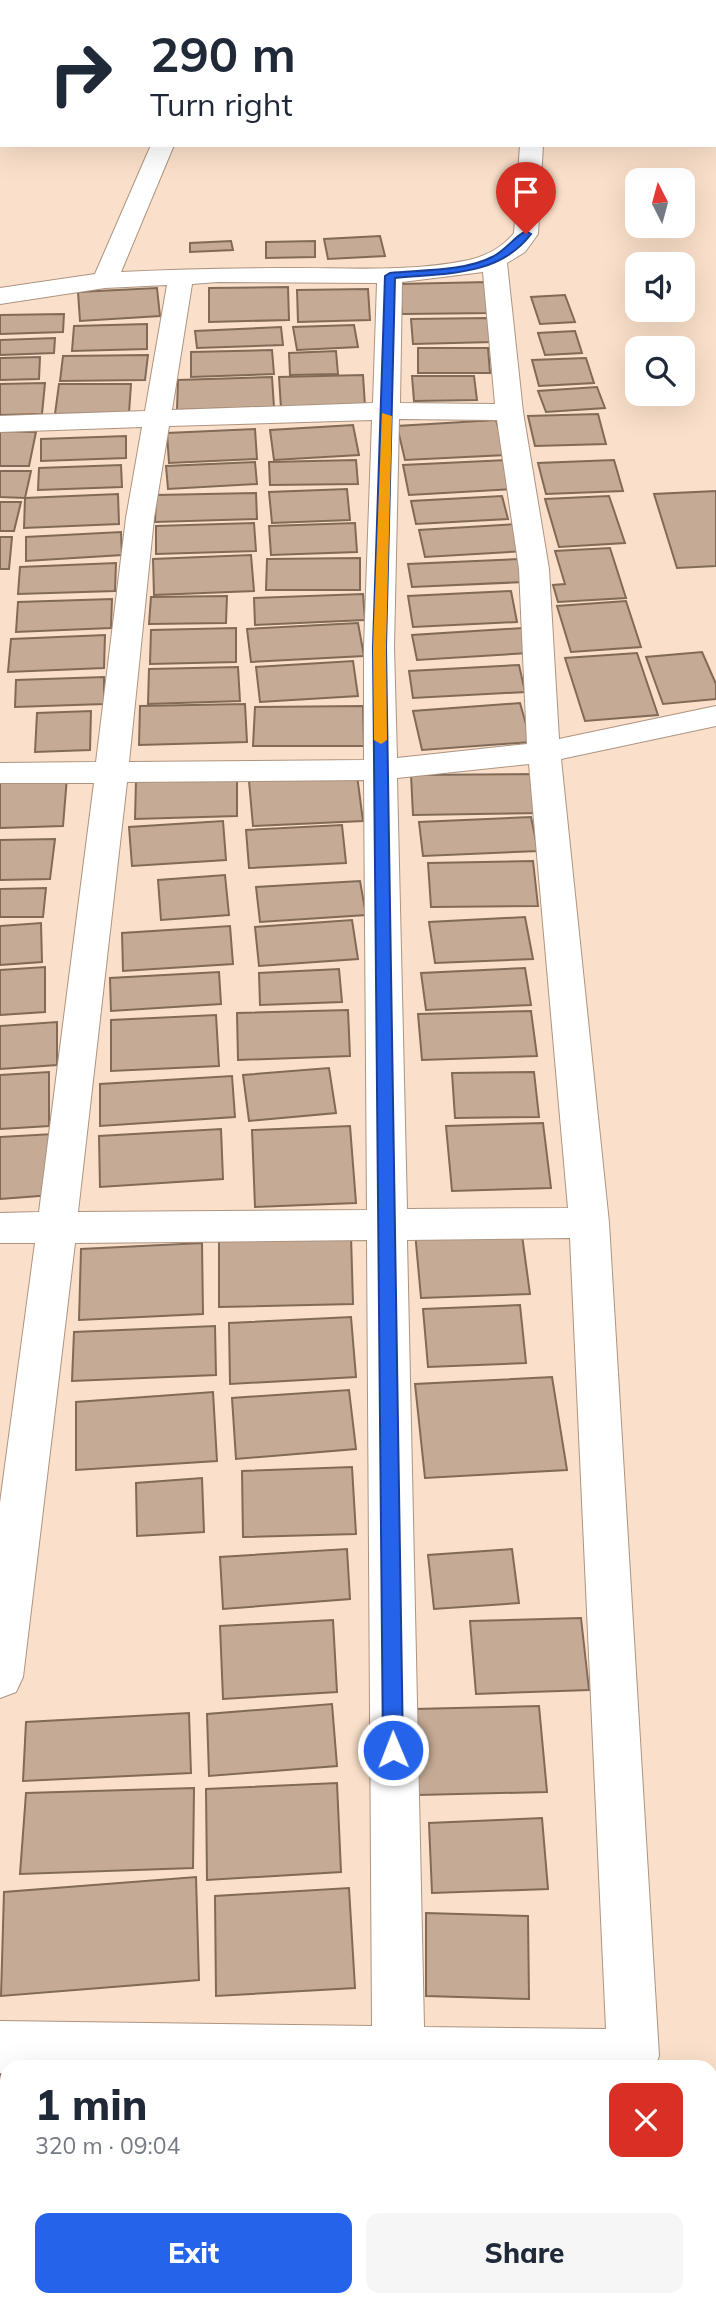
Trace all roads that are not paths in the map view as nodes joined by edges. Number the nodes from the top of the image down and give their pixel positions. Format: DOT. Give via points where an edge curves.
graph roads {
  1 [pos="162,147"];
  2 [pos="532,147"];
  3 [pos="494,261"];
  4 [pos="390,276"];
  5 [pos="181,277"];
  6 [pos="105,280"];
  7 [pos="0,296"];
  8 [pos="386,411"];
  9 [pos="509,411"];
  10 [pos="156,420"];
  11 [pos="0,424"];
  12 [pos="716,716"];
  13 [pos="544,752"];
  14 [pos="381,770"];
  15 [pos="111,772"];
  16 [pos="0,773"];
  17 [pos="589,1223"];
  18 [pos="386,1225"];
  19 [pos="0,1228"];
  20 [pos="57,1228"];
  21 [pos="0,1677"];
  22 [pos="0,2048"];
  23 [pos="108,2058"];
  24 [pos="398,2060"];
  1 -- 6 [label="street"];
  2 -- 3 [label="street" via="526,234"];
  3 -- 4 [label="street"];
  3 -- 9 [label="street"];
  4 -- 5 [label="street"];
  4 -- 8 [label="street"];
  5 -- 6 [label="street"];
  5 -- 10 [label="street"];
  6 -- 7 [label="street"];
  8 -- 9 [label="street"];
  8 -- 10 [label="street"];
  8 -- 14 [label="street" via="379,647"];
  9 -- 13 [label="street" via="534,569"];
  10 -- 11 [label="street"];
  10 -- 15 [label="street" via="139,518"];
  12 -- 13 [label="street"];
  13 -- 14 [label="street"];
  13 -- 17 [label="street"];
  14 -- 15 [label="street"];
  14 -- 18 [label="street"];
  15 -- 16 [label="street"];
  15 -- 20 [label="street"];
  17 -- 18 [label="street"];
  17 -- 24 [label="street" via="633,2056"];
  18 -- 20 [label="street"];
  18 -- 24 [label="street"];
  19 -- 20 [label="street"];
  20 -- 21 [label="street"];
  22 -- 23 [label="street"];
  23 -- 24 [label="street"];
}
